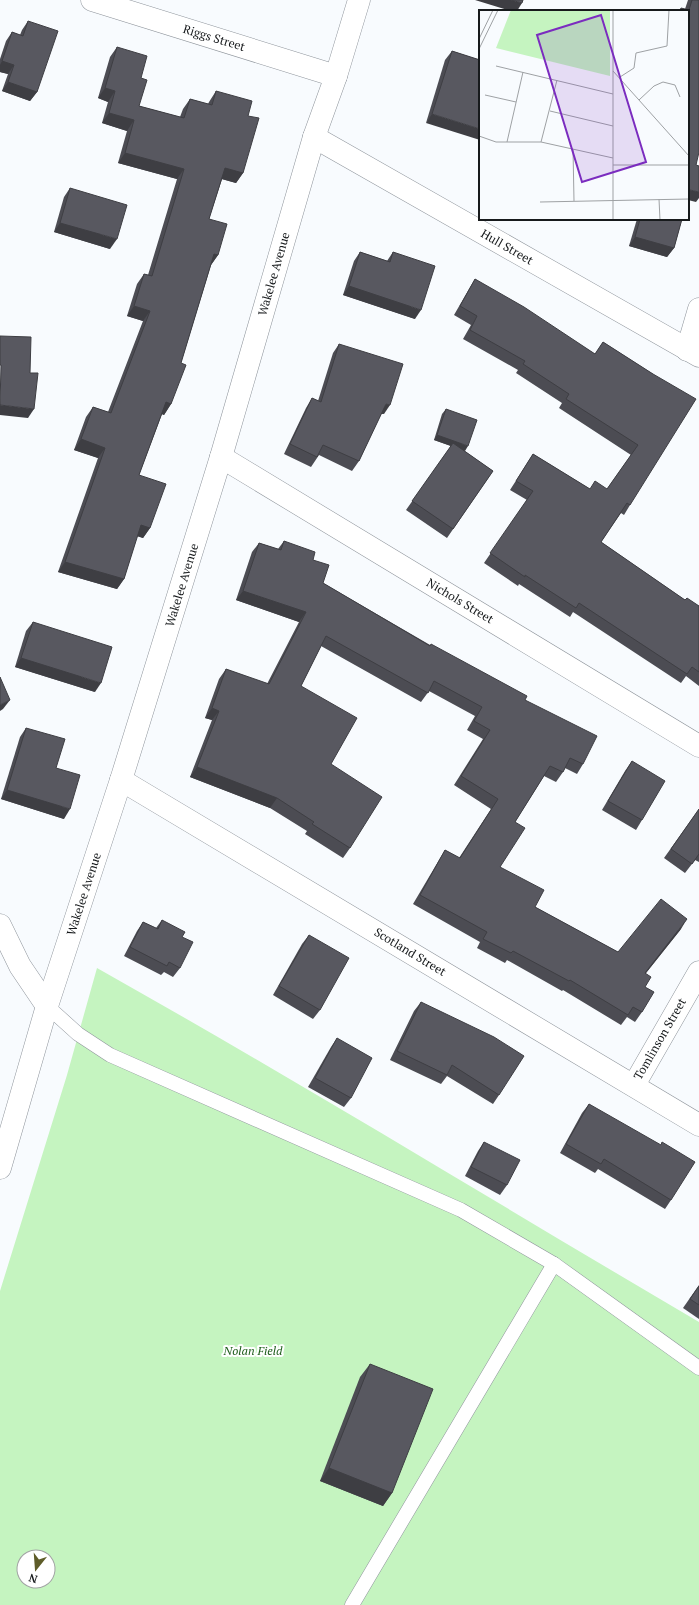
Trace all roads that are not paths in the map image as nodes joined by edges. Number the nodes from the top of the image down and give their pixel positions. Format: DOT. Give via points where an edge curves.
graph roads {
  1 [pos="92,0"];
  2 [pos="359,0"];
  3 [pos="336,76"];
  4 [pos="314,137"];
  5 [pos="699,309"];
  6 [pos="693,353"];
  7 [pos="222,457"];
  8 [pos="699,746"];
  9 [pos="121,780"];
  10 [pos="0,926"];
  11 [pos="699,972"];
  12 [pos="47,1006"];
  13 [pos="634,1086"];
  14 [pos="699,1124"];
  15 [pos="0,1168"];
  16 [pos="554,1264"];
  17 [pos="699,1368"];
  18 [pos="352,1605"];
  1 -- 3 [label="street, Riggs Street"];
  2 -- 3 [label="street, Wakelee Avenue"];
  3 -- 4 [label="street, Wakelee Avenue"];
  4 -- 6 [label="street, Hull Street"];
  4 -- 7 [label="street, Wakelee Avenue"];
  5 -- 6 [label="street"];
  7 -- 8 [label="street, Nichols Street"];
  7 -- 9 [label="street, Wakelee Avenue"];
  9 -- 12 [label="street, Wakelee Avenue"];
  9 -- 13 [label="street, Scotland Street"];
  10 -- 12 [label="street" via="20,966"];
  11 -- 13 [label="street, Tomlinson Street"];
  12 -- 15 [label="street, Wakelee Avenue"];
  12 -- 16 [label="lane" via="78,1034 110,1055 462,1210"];
  13 -- 14 [label="street, Scotland Street"];
  16 -- 17 [label="lane"];
  16 -- 18 [label="lane"];
}
